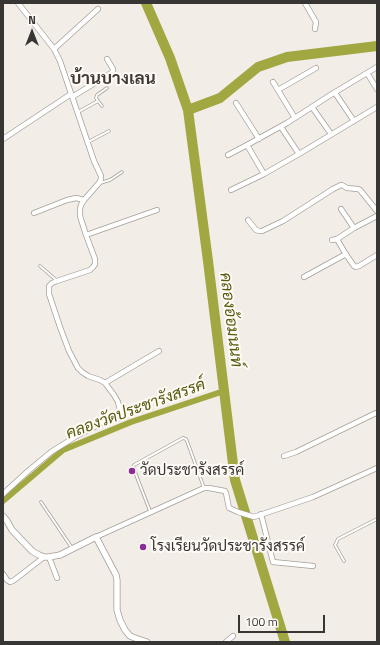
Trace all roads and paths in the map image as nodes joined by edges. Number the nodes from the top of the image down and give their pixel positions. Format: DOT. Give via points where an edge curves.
graph roads {
  1 [pos="18,3"];
  2 [pos="305,3"];
  3 [pos="98,8"];
  4 [pos="315,29"];
  5 [pos="54,49"];
  6 [pos="107,59"];
  7 [pos="377,67"];
  8 [pos="316,68"];
  9 [pos="367,73"];
  10 [pos="273,82"];
  11 [pos="107,88"];
  12 [pos="377,89"];
  13 [pos="278,90"];
  14 [pos="335,92"];
  15 [pos="72,95"];
  16 [pos="98,101"];
  17 [pos="236,103"];
  18 [pos="102,106"];
  19 [pos="312,107"];
  20 [pos="377,107"];
  21 [pos="77,113"];
  22 [pos="295,118"];
  23 [pos="354,121"];
  24 [pos="281,127"];
  25 [pos="108,131"];
  26 [pos="331,134"];
  27 [pos="3,139"];
  28 [pos="259,139"];
  29 [pos="88,142"];
  30 [pos="247,145"];
  31 [pos="299,154"];
  32 [pos="228,155"];
  33 [pos="122,172"];
  34 [pos="264,174"];
  35 [pos="99,183"];
  36 [pos="231,190"];
  37 [pos="84,200"];
  38 [pos="341,209"];
  39 [pos="157,210"];
  40 [pos="377,211"];
  41 [pos="34,213"];
  42 [pos="377,216"];
  43 [pos="248,220"];
  44 [pos="354,228"];
  45 [pos="86,235"];
  46 [pos="337,239"];
  47 [pos="332,240"];
  48 [pos="346,254"];
  49 [pos="377,255"];
  50 [pos="40,266"];
  51 [pos="304,277"];
  52 [pos="56,281"];
  53 [pos="159,351"];
  54 [pos="105,383"];
  55 [pos="377,412"];
  56 [pos="284,456"];
  57 [pos="377,468"];
  58 [pos="204,488"];
  59 [pos="3,494"];
  60 [pos="41,502"];
  61 [pos="150,513"];
  62 [pos="261,514"];
  63 [pos="3,516"];
  64 [pos="377,519"];
  65 [pos="96,537"];
  66 [pos="72,549"];
  67 [pos="46,557"];
  68 [pos="344,561"];
  69 [pos="313,566"];
  70 [pos="3,574"];
  71 [pos="57,578"];
  72 [pos="233,636"];
  73 [pos="147,642"];
  74 [pos="226,642"];
  1 -- 5 [label="street"];
  2 -- 4 [label="street" via="316,22"];
  3 -- 5 [label="street"];
  5 -- 15 [label="street"];
  6 -- 15 [label="street" via="113,72"];
  7 -- 9 [label="street"];
  8 -- 13 [label="street"];
  9 -- 12 [label="street"];
  9 -- 14 [label="street"];
  10 -- 13 [label="street"];
  11 -- 16 [label="lane" via="97,95"];
  13 -- 22 [label="street"];
  14 -- 19 [label="street"];
  14 -- 23 [label="street"];
  15 -- 21 [label="street"];
  15 -- 27 [label="street"];
  16 -- 18 [label="lane"];
  16 -- 21 [label="lane"];
  17 -- 28 [label="street"];
  19 -- 22 [label="street"];
  19 -- 26 [label="street"];
  20 -- 23 [label="street"];
  21 -- 29 [label="street"];
  22 -- 24 [label="street"];
  23 -- 26 [label="street"];
  24 -- 28 [label="street"];
  24 -- 31 [label="street"];
  25 -- 29 [label="lane"];
  26 -- 31 [label="street"];
  28 -- 30 [label="street"];
  29 -- 35 [label="street" via="101,176"];
  30 -- 32 [label="street"];
  30 -- 34 [label="street"];
  31 -- 34 [label="street"];
  33 -- 35 [label="lane" via="110,180"];
  34 -- 36 [label="street"];
  35 -- 37 [label="street"];
  37 -- 41 [label="street" via="67,200"];
  37 -- 45 [label="street" via="80,216"];
  38 -- 44 [label="street"];
  39 -- 45 [label="street"];
  40 -- 43 [label="street" via="360,190 341,185 262,231 256,230"];
  42 -- 44 [label="street"];
  44 -- 46 [label="street"];
  45 -- 52 [label="street" via="95,259 93,268"];
  46 -- 47 [label="street"];
  46 -- 48 [label="street"];
  48 -- 49 [label="street" via="356,267"];
  48 -- 51 [label="street"];
  50 -- 52 [label="lane"];
  52 -- 54 [label="street" via="49,286 49,294 69,351 82,372"];
  53 -- 54 [label="street"];
  54 -- 59 [label="street" via="120,407 118,415 51,452"];
  55 -- 56 [label="street"];
  57 -- 62 [label="street" via="313,497"];
  58 -- 61 [label="street"];
  58 -- 61 [label="lane" via="187,441 183,438 133,467"];
  58 -- 62 [label="street" via="225,491 229,508 254,517"];
  60 -- 66 [label="lane"];
  61 -- 65 [label="street"];
  62 -- 69 [label="street" via="273,562"];
  63 -- 67 [label="street" via="12,530 32,551"];
  64 -- 68 [label="lane" via="338,539 335,545"];
  65 -- 66 [label="street"];
  65 -- 73 [label="street" via="116,575 117,610 123,625 130,636"];
  66 -- 67 [label="street" via="60,556"];
  67 -- 70 [label="street" via="13,581 7,580"];
  67 -- 71 [label="street"];
  72 -- 74 [label="street"];
}
